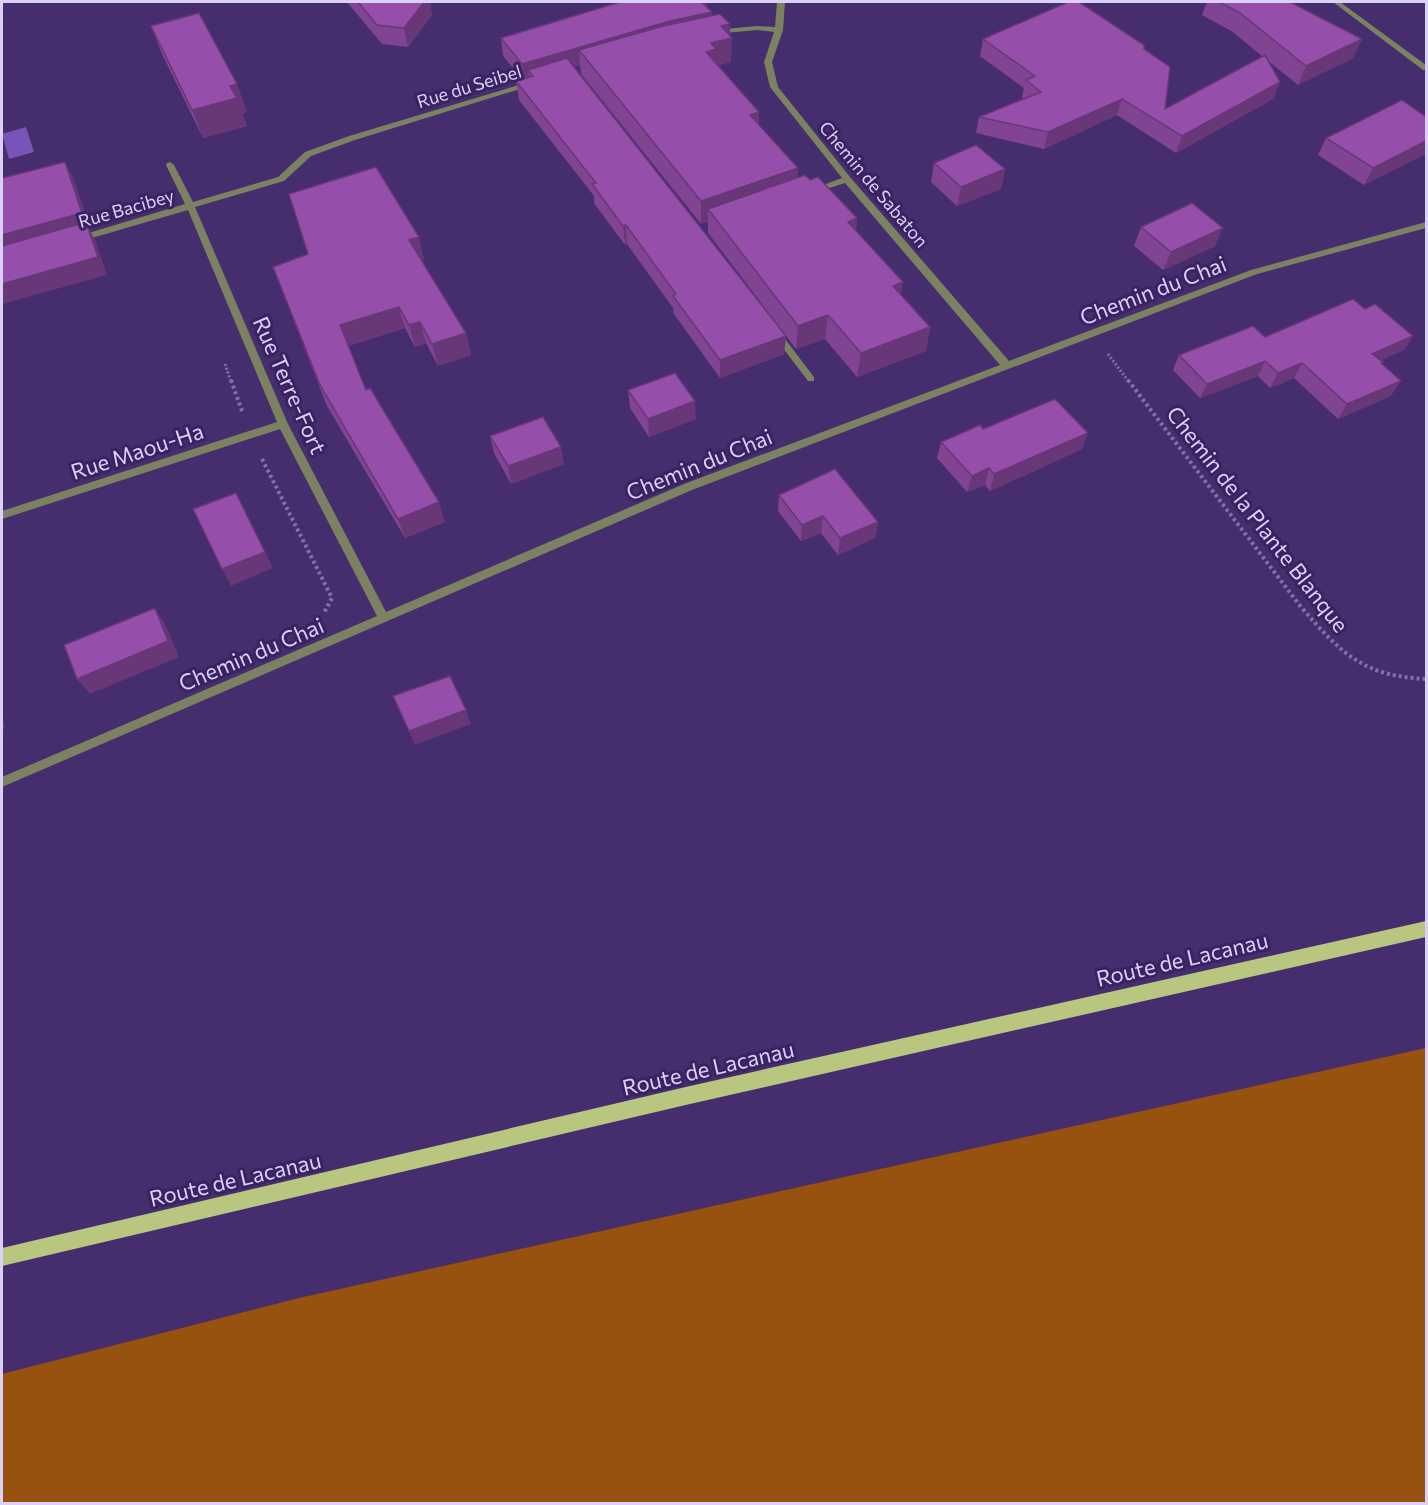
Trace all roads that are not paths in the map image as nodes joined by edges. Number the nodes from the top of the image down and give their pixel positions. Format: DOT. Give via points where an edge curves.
graph roads {
  1 [pos="781,2"];
  2 [pos="1336,2"];
  3 [pos="779,30"];
  4 [pos="700,35"];
  5 [pos="1426,68"];
  6 [pos="538,82"];
  7 [pos="170,165"];
  8 [pos="847,178"];
  9 [pos="804,194"];
  10 [pos="191,207"];
  11 [pos="1426,225"];
  12 [pos="67,242"];
  13 [pos="769,323"];
  14 [pos="1008,367"];
  15 [pos="812,379"];
  16 [pos="283,424"];
  17 [pos="2,515"];
  18 [pos="383,616"];
  19 [pos="2,782"];
  20 [pos="1426,929"];
  21 [pos="2,1257"];
  1 -- 3 [label="street, Chemin de Sabaton"];
  2 -- 5 [label="street"];
  3 -- 4 [label="street" via="757,28"];
  3 -- 8 [label="street, Chemin de Sabaton" via="768,62 774,87"];
  6 -- 10 [label="street, Rue du Seibel" via="352,138 308,154 281,179"];
  7 -- 10 [label="street, Rue Terre-Fort"];
  8 -- 9 [label="street"];
  8 -- 14 [label="street, Chemin de Sabaton"];
  10 -- 12 [label="street, Rue Bacibey"];
  10 -- 16 [label="street, Rue Terre-Fort"];
  11 -- 14 [label="street, Chemin du Chai" via="1254,272"];
  13 -- 15 [label="street"];
  14 -- 18 [label="street, Chemin du Chai" via="688,487"];
  16 -- 17 [label="street, Rue Maou-Ha"];
  16 -- 18 [label="street, Rue Terre-Fort"];
  18 -- 19 [label="street, Chemin du Chai"];
  20 -- 21 [label="main road, Route de Lacanau" via="713,1090"];
}
